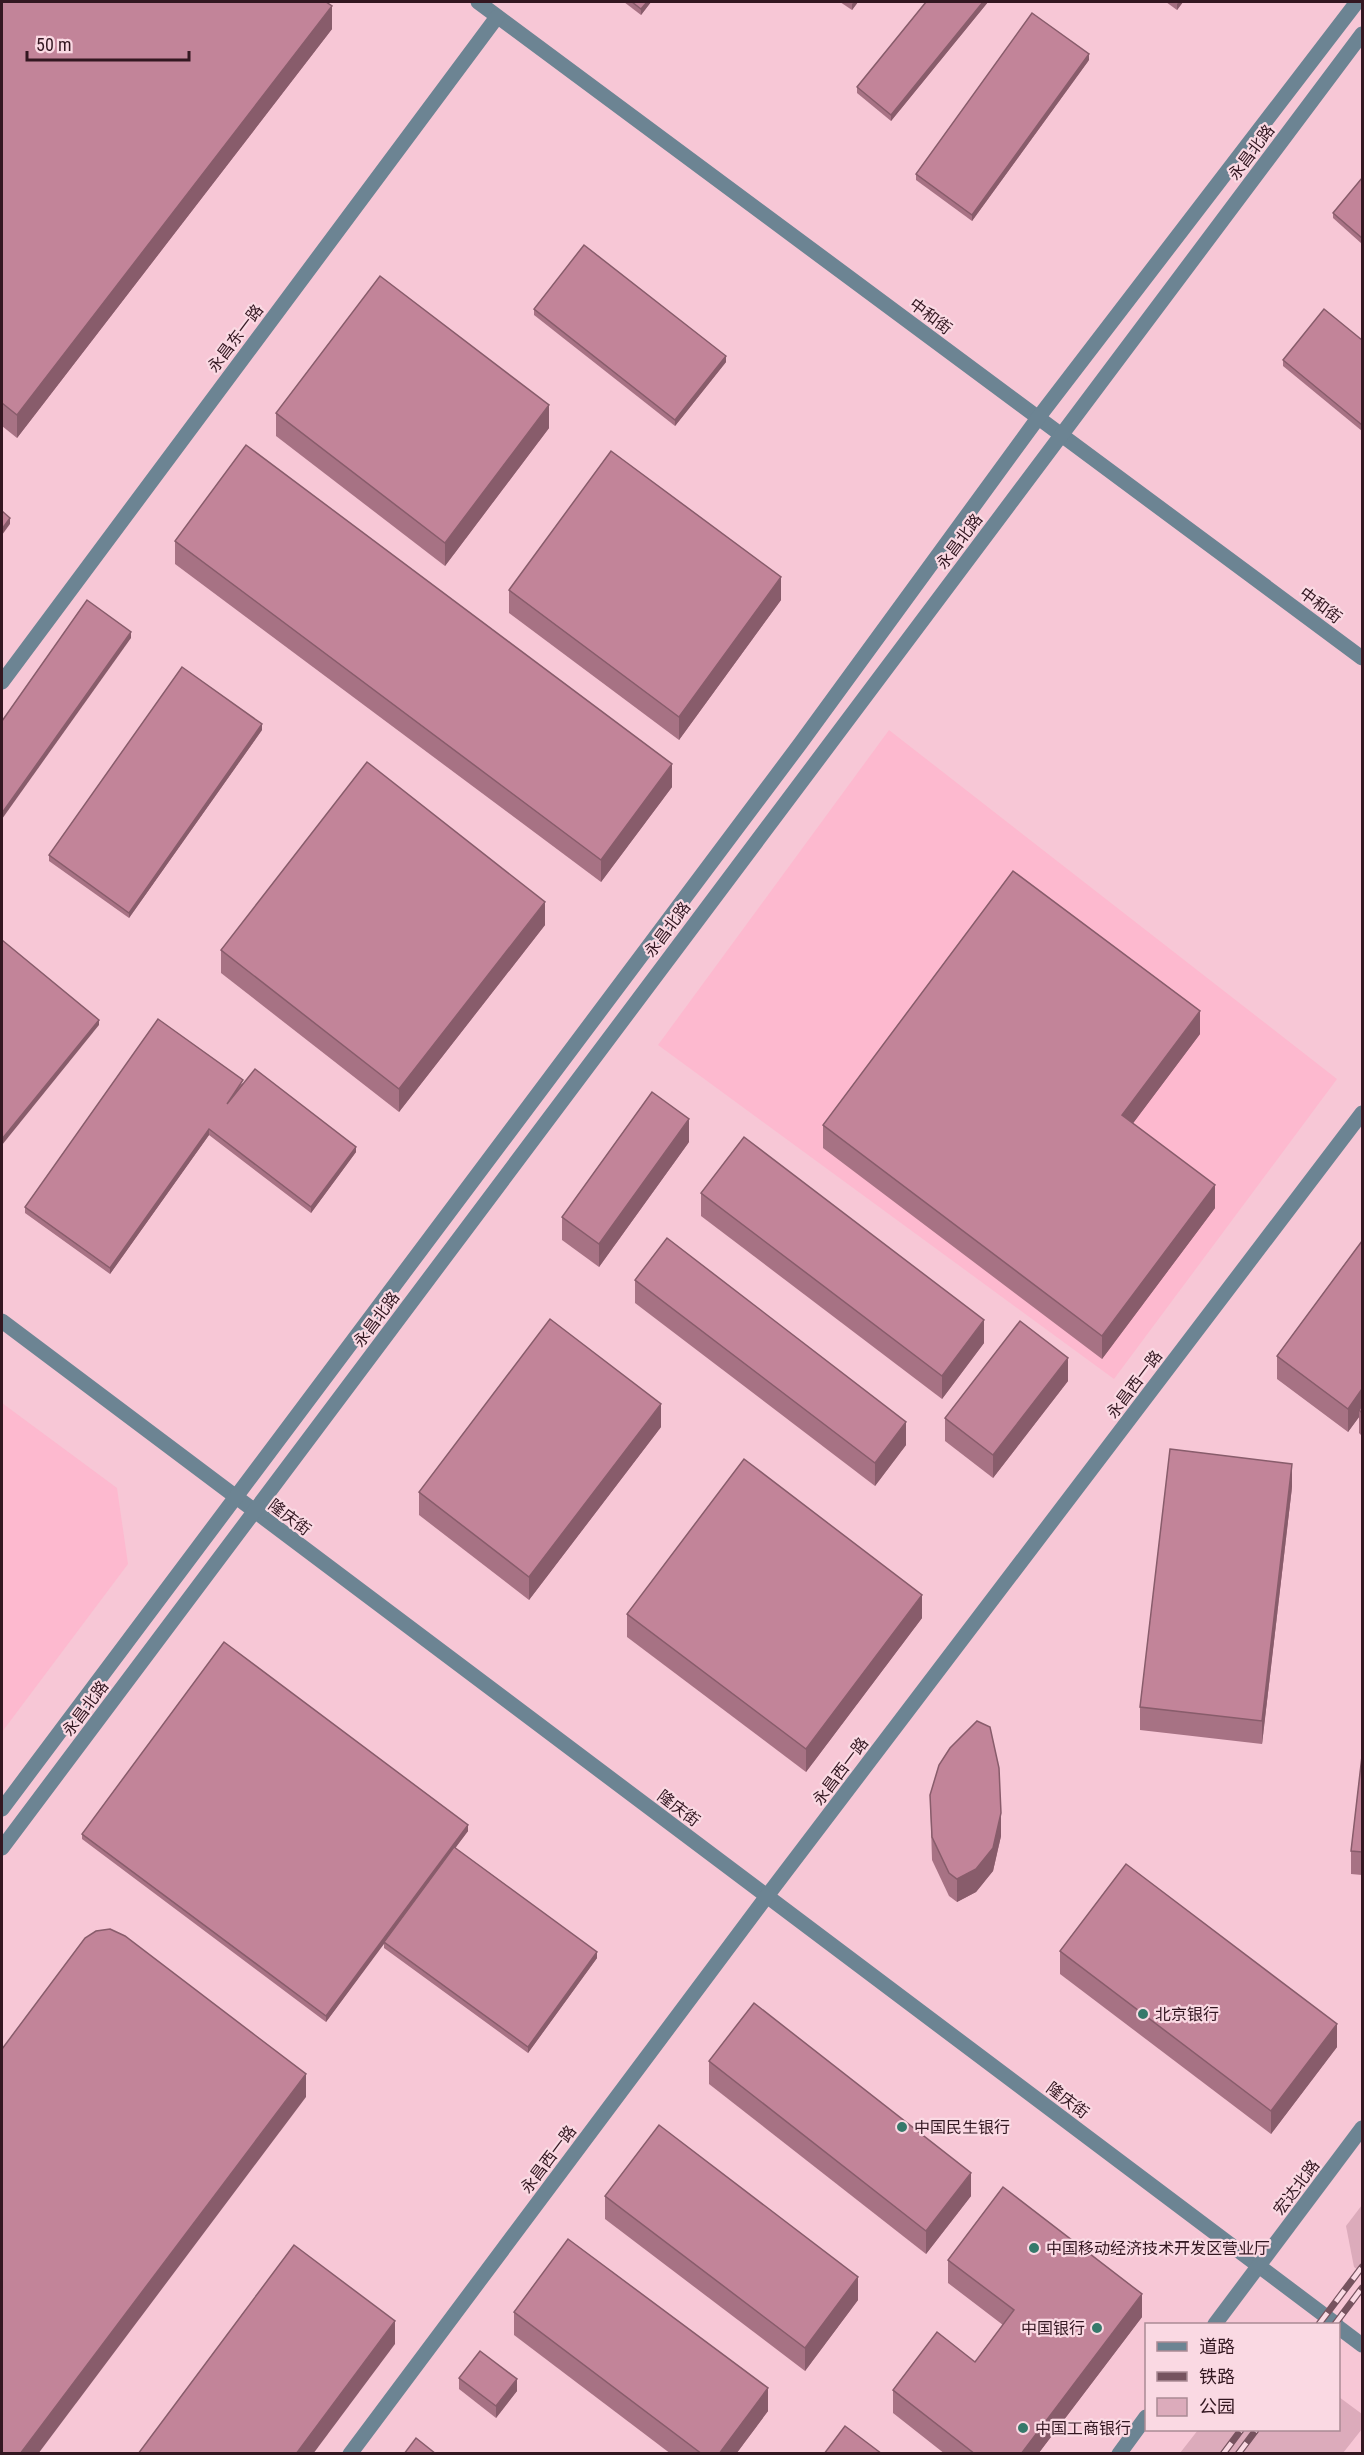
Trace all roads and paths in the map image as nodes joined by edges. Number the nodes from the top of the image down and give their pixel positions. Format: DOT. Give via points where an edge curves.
graph roads {
  1 [pos="478,2"];
  2 [pos="1357,2"];
  3 [pos="497,17"];
  4 [pos="1362,34"];
  5 [pos="1038,418"];
  6 [pos="1061,436"];
  7 [pos="1362,658"];
  8 [pos="2,682"];
  9 [pos="1362,1113"];
  10 [pos="2,1321"];
  11 [pos="235,1496"];
  12 [pos="255,1513"];
  13 [pos="2,1809"];
  14 [pos="2,1848"];
  15 [pos="767,1896"];
  16 [pos="1362,2128"];
  17 [pos="1259,2266"];
  18 [pos="1216,2323"];
  19 [pos="1333,2323"];
  20 [pos="1340,2328"];
  21 [pos="1362,2345"];
  22 [pos="1145,2418"];
  23 [pos="350,2454"];
  24 [pos="1119,2454"];
  1 -- 3 [label="street, 中和街"];
  2 -- 5 [label="street, 永昌北路"];
  3 -- 5 [label="street, 中和街"];
  3 -- 8 [label="street, 永昌东一路"];
  4 -- 6 [label="street, 永昌北路"];
  5 -- 6 [label="street, 中和街"];
  5 -- 11 [label="street, 永昌北路" via="800,744"];
  6 -- 7 [label="street, 中和街"];
  6 -- 12 [label="street, 永昌北路"];
  9 -- 15 [label="street, 永昌西一路"];
  10 -- 11 [label="street, 隆庆街"];
  11 -- 12 [label="street, 隆庆街"];
  11 -- 13 [label="street, 永昌北路"];
  12 -- 14 [label="street, 永昌北路"];
  12 -- 15 [label="street, 隆庆街"];
  15 -- 17 [label="street, 隆庆街"];
  15 -- 23 [label="street, 永昌西一路"];
  16 -- 17 [label="street, 宏达北路"];
  17 -- 18 [label="street, 宏达北路"];
  17 -- 19 [label="street, 隆庆街"];
  20 -- 21 [label="street, 隆庆街"];
  22 -- 24 [label="street"];
}
